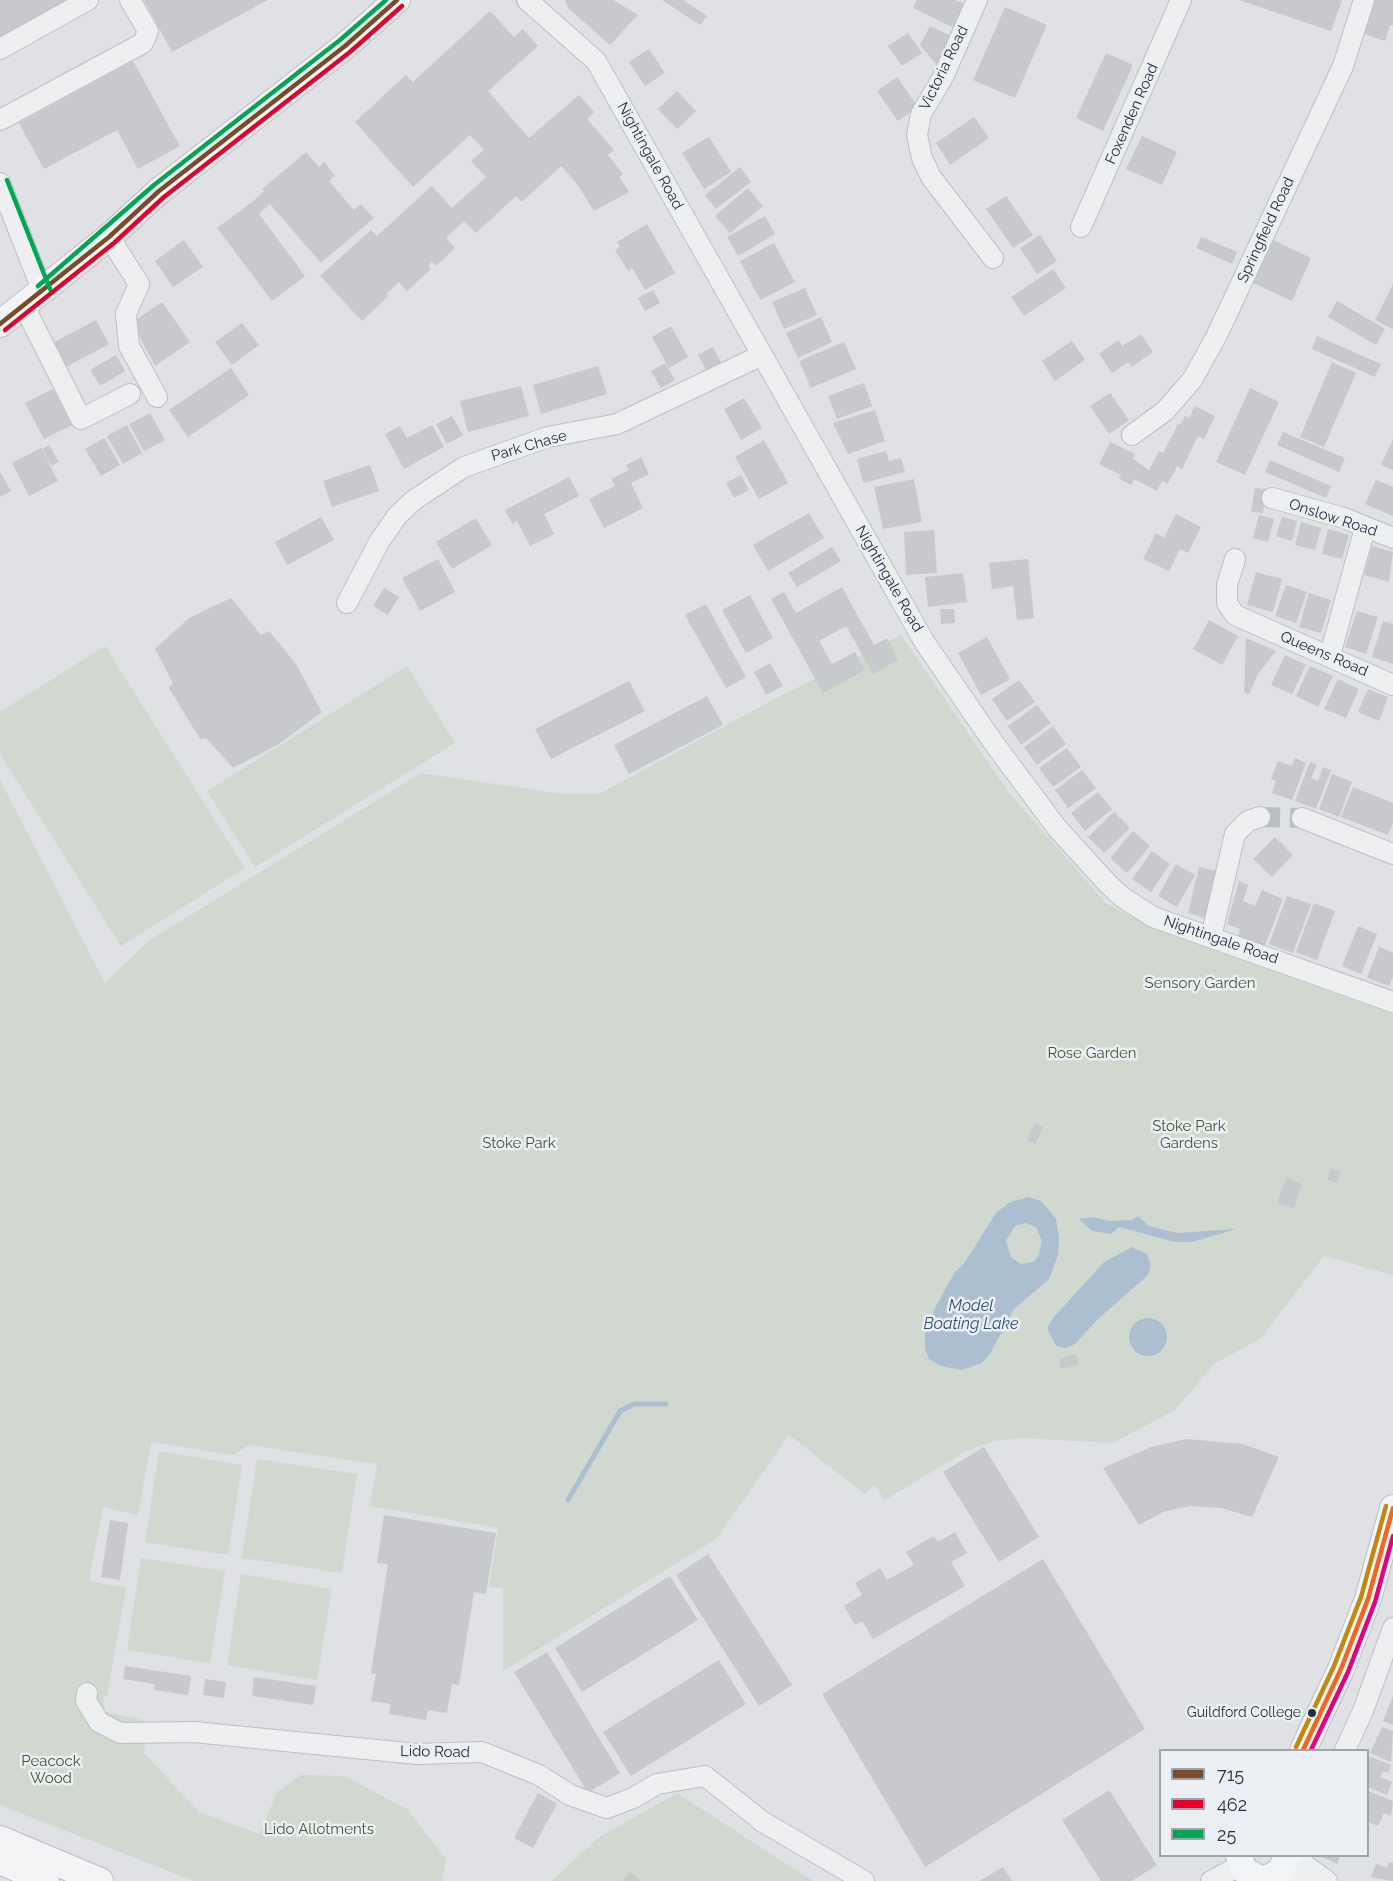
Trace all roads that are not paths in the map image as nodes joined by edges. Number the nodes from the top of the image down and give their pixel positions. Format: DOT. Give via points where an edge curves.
graph roads {
  1 [pos="88,0"];
  2 [pos="130,0"];
  3 [pos="397,0"];
  4 [pos="527,0"];
  5 [pos="977,0"];
  6 [pos="1181,0"];
  7 [pos="1364,0"];
  8 [pos="0,49"];
  9 [pos="0,120"];
  10 [pos="0,183"];
  11 [pos="1081,227"];
  12 [pos="109,237"];
  13 [pos="993,258"];
  14 [pos="34,299"];
  15 [pos="0,324"];
  16 [pos="762,355"];
  17 [pos="130,394"];
  18 [pos="157,396"];
  19 [pos="1132,435"];
  20 [pos="1272,498"];
  21 [pos="1365,528"];
  22 [pos="1393,538"];
  23 [pos="1235,559"];
  24 [pos="347,603"];
  25 [pos="1330,655"];
  26 [pos="1393,684"];
  27 [pos="1260,817"];
  28 [pos="1302,819"];
  29 [pos="1393,854"];
  30 [pos="1211,937"];
  31 [pos="1393,1002"];
  32 [pos="1393,1508"];
  33 [pos="1393,1628"];
  34 [pos="87,1693"];
  35 [pos="1303,1749"];
  36 [pos="1345,1749"];
  37 [pos="0,1839"];
  38 [pos="0,1861"];
  39 [pos="1264,1869"];
  40 [pos="46,1881"];
  41 [pos="100,1881"];
  42 [pos="864,1881"];
  43 [pos="1211,1881"];
  44 [pos="1315,1881"];
  45 [pos="1327,1881"];
  1 -- 8 [label="street"];
  2 -- 9 [label="street" via="148,32 143,43"];
  3 -- 12 [label="main road" via="345,46 159,190"];
  4 -- 16 [label="street, Nightingale Road" via="596,61"];
  5 -- 13 [label="street, Victoria Road" via="943,77 921,114 917,135 922,158 932,177"];
  6 -- 11 [label="street, Foxenden Road"];
  7 -- 19 [label="street, Springfield Road" via="1342,66 1211,345 1192,380 1165,411"];
  10 -- 14 [label="street"];
  12 -- 14 [label="main road"];
  12 -- 18 [label="street" via="139,284 126,314 129,345"];
  14 -- 15 [label="main road"];
  14 -- 17 [label="street" via="81,419"];
  16 -- 24 [label="street, Park Chase" via="616,424 548,437 464,467 397,516"];
  16 -- 30 [label="street, Nightingale Road" via="925,643 1057,828 1122,897 1153,916"];
  20 -- 21 [label="street, Onslow Road" via="1344,518"];
  21 -- 22 [label="street, Onslow Road"];
  21 -- 25 [label="street"];
  23 -- 25 [label="street, Queens Road" via="1227,585 1227,603 1235,615"];
  25 -- 26 [label="street, Queens Road"];
  27 -- 30 [label="street" via="1248,821 1235,834"];
  28 -- 29 [label="street"];
  30 -- 31 [label="street, Nightingale Road"];
  32 -- 35 [label="main road" via="1368,1599"];
  33 -- 36 [label="street"];
  34 -- 42 [label="street, Lido Road" via="86,1701 99,1722 120,1733 194,1732 417,1754 482,1752 538,1775 570,1795 607,1808 657,1784 705,1776 763,1822"];
  37 -- 41 [label="main road"];
  38 -- 40 [label="main road"];
  39 -- 43 [label="street"];
  39 -- 44 [label="street"];
  39 -- 45 [label="street"];
}
